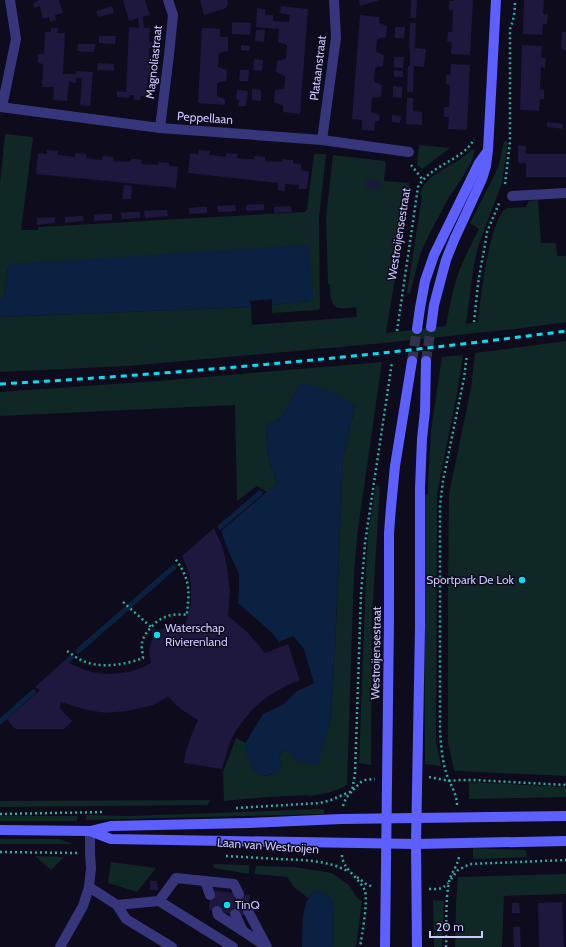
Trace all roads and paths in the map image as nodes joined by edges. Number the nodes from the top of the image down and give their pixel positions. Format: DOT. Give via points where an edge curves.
graph roads {
  1 [pos="10,0"];
  2 [pos="168,0"];
  3 [pos="334,0"];
  4 [pos="496,0"];
  5 [pos="515,0"];
  6 [pos="1,107"];
  7 [pos="160,128"];
  8 [pos="475,138"];
  9 [pos="322,140"];
  10 [pos="488,150"];
  11 [pos="409,152"];
  12 [pos="423,180"];
  13 [pos="505,186"];
  14 [pos="566,193"];
  15 [pos="512,196"];
  16 [pos="502,197"];
  17 [pos="474,322"];
  18 [pos="431,327"];
  19 [pos="417,329"];
  20 [pos="397,331"];
  21 [pos="467,355"];
  22 [pos="412,361"];
  23 [pos="426,361"];
  24 [pos="392,362"];
  25 [pos="174,557"];
  26 [pos="124,603"];
  27 [pos="151,628"];
  28 [pos="68,651"];
  29 [pos="387,778"];
  30 [pos="417,778"];
  31 [pos="450,781"];
  32 [pos="566,785"];
  33 [pos="352,791"];
  34 [pos="235,808"];
  35 [pos="108,812"];
  36 [pos="0,814"];
  37 [pos="566,816"];
  38 [pos="457,817"];
  39 [pos="386,818"];
  40 [pos="416,818"];
  41 [pos="341,819"];
  42 [pos="0,830"];
  43 [pos="90,831"];
  44 [pos="566,841"];
  45 [pos="341,842"];
  46 [pos="386,844"];
  47 [pos="416,844"];
  48 [pos="458,844"];
  49 [pos="0,852"];
  50 [pos="90,853"];
  51 [pos="221,856"];
  52 [pos="566,860"];
  53 [pos="353,874"];
  54 [pos="205,881"];
  55 [pos="449,882"];
  56 [pos="90,887"];
  57 [pos="417,888"];
  58 [pos="386,889"];
  59 [pos="239,894"];
  60 [pos="210,895"];
  61 [pos="159,901"];
  62 [pos="117,905"];
  63 [pos="216,911"];
  64 [pos="248,911"];
  65 [pos="235,914"];
  66 [pos="243,931"];
  67 [pos="60,947"];
  68 [pos="172,947"];
  69 [pos="233,947"];
  70 [pos="267,947"];
  71 [pos="360,947"];
  72 [pos="385,947"];
  73 [pos="417,947"];
  74 [pos="446,947"];
  1 -- 6 [label="street" via="16,40"];
  2 -- 7 [label="street, Magnoliastraat" via="172,15 170,55"];
  3 -- 9 [label="street, Plataanstraat" via="336,38"];
  4 -- 10 [label="main road"];
  5 -- 13 [label="path" via="515,13 510,29 510,142"];
  6 -- 7 [label="street, Peppellaan"];
  7 -- 9 [label="street, Peppellaan"];
  8 -- 12 [label="path, Westroijensestraat" via="466,150"];
  9 -- 11 [label="street, Peppellaan"];
  10 -- 18 [label="main road" via="482,180 446,260 439,282"];
  10 -- 19 [label="main road" via="434,255 425,282"];
  11 -- 12 [label="path" via="409,162"];
  12 -- 20 [label="path, Westroijensestraat" via="418,190"];
  14 -- 15 [label="street"];
  16 -- 17 [label="path" via="487,232"];
  21 -- 31 [label="path" via="440,505 440,744 446,774"];
  22 -- 29 [label="main road, Westroijensestraat" via="389,533"];
  23 -- 30 [label="main road" via="421,481"];
  24 -- 33 [label="path" via="365,543 355,774"];
  25 -- 27 [label="path" via="187,580 187,615 164,617"];
  26 -- 27 [label="path"];
  27 -- 28 [label="path" via="143,637 143,658 134,662 97,665 82,661"];
  29 -- 33 [label="path" via="365,780"];
  29 -- 39 [label="main road, Westroijensestraat"];
  30 -- 31 [label="path" via="426,776"];
  30 -- 40 [label="main road"];
  31 -- 32 [label="path"];
  31 -- 38 [label="path" via="457,799"];
  33 -- 34 [label="path" via="320,803"];
  33 -- 41 [label="path" via="346,798"];
  35 -- 36 [label="path"];
  37 -- 38 [label="main road, Laan van Westroijen"];
  38 -- 40 [label="main road, Laan van Westroijen"];
  39 -- 40 [label="main road, Laan van Westroijen"];
  39 -- 41 [label="main road, Laan van Westroijen"];
  39 -- 46 [label="main road, Westroijensestraat"];
  40 -- 47 [label="main road"];
  41 -- 43 [label="main road, Laan van Westroijen" via="111,826"];
  42 -- 43 [label="main road, Laan van Westroijen"];
  43 -- 45 [label="main road, Laan van Westroijen" via="111,839"];
  43 -- 50 [label="street"];
  44 -- 48 [label="main road, Laan van Westroijen"];
  45 -- 46 [label="main road, Laan van Westroijen"];
  45 -- 53 [label="path" via="342,859"];
  46 -- 47 [label="main road, Laan van Westroijen"];
  46 -- 58 [label="main road, Westroijensestraat"];
  47 -- 48 [label="main road, Laan van Westroijen"];
  47 -- 57 [label="main road"];
  48 -- 55 [label="path" via="458,862"];
  49 -- 50 [label="path"];
  50 -- 56 [label="street"];
  51 -- 53 [label="path, Laan van Westroijen" via="309,860 345,869"];
  52 -- 55 [label="path" via="470,864 458,870"];
  53 -- 58 [label="path, Laan van Westroijen" via="372,887"];
  53 -- 71 [label="path" via="365,893"];
  54 -- 59 [label="street" via="221,887 234,884"];
  54 -- 60 [label="street"];
  54 -- 61 [label="street" via="176,878"];
  55 -- 57 [label="path" via="440,889"];
  55 -- 74 [label="path"];
  56 -- 62 [label="street"];
  56 -- 67 [label="street" via="83,906"];
  57 -- 73 [label="main road"];
  58 -- 72 [label="main road, Westroijensestraat"];
  61 -- 62 [label="street"];
  61 -- 69 [label="street"];
  62 -- 68 [label="street" via="126,919"];
  63 -- 66 [label="street" via="218,915"];
  64 -- 70 [label="street"];
  65 -- 66 [label="street"];
  66 -- 70 [label="street"];
}
